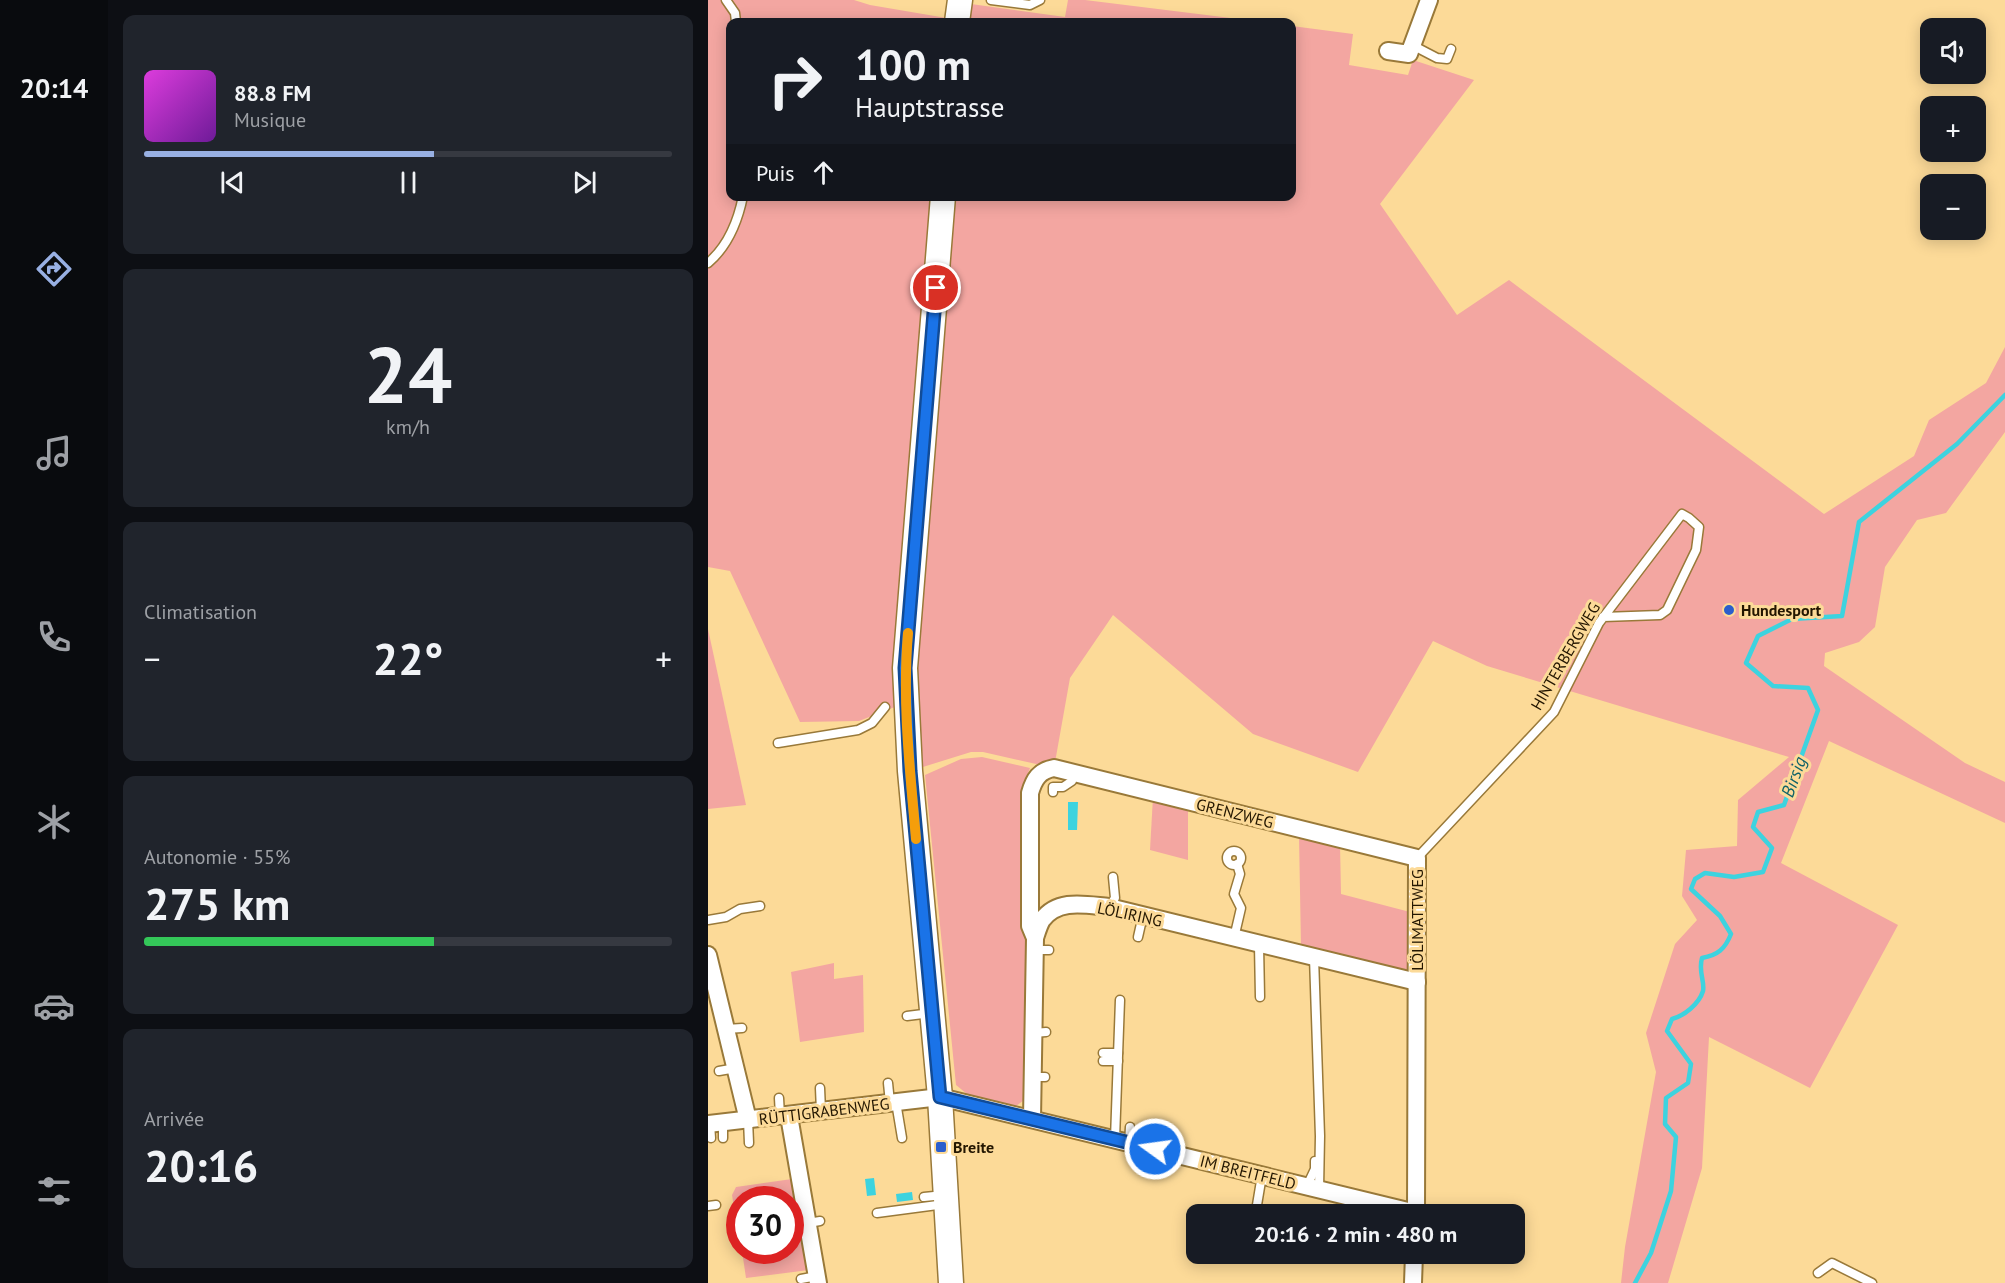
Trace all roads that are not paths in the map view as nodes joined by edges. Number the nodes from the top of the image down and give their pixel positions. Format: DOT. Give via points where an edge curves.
graph roads {
  1 [pos="726,0"];
  2 [pos="960,0"];
  3 [pos="991,0"];
  4 [pos="1040,0"];
  5 [pos="1429,0"];
  6 [pos="736,18"];
  7 [pos="958,18"];
  8 [pos="1412,45"];
  9 [pos="1452,49"];
  10 [pos="1388,51"];
  11 [pos="742,201"];
  12 [pos="943,201"];
  13 [pos="708,263"];
  14 [pos="1604,617"];
  15 [pos="885,707"];
  16 [pos="778,743"];
  17 [pos="1083,778"];
  18 [pos="1053,792"];
  19 [pos="1417,858"];
  20 [pos="1237,864"];
  21 [pos="1113,877"];
  22 [pos="760,906"];
  23 [pos="1109,907"];
  24 [pos="1143,915"];
  25 [pos="708,920"];
  26 [pos="1138,937"];
  27 [pos="1233,939"];
  28 [pos="1259,945"];
  29 [pos="1039,946"];
  30 [pos="708,955"];
  31 [pos="1314,957"];
  32 [pos="1417,982"];
  33 [pos="1260,998"];
  34 [pos="1120,1000"];
  35 [pos="931,1013"];
  36 [pos="907,1016"];
  37 [pos="1103,1057"];
  38 [pos="1118,1057"];
  39 [pos="736,1068"];
  40 [pos="719,1071"];
  41 [pos="888,1083"];
  42 [pos="820,1088"];
  43 [pos="940,1097"];
  44 [pos="779,1098"];
  45 [pos="893,1102"];
  46 [pos="821,1112"];
  47 [pos="785,1116"];
  48 [pos="1032,1119"];
  49 [pos="748,1120"];
  50 [pos="715,1129"];
  51 [pos="1125,1136"];
  52 [pos="902,1138"];
  53 [pos="1314,1140"];
  54 [pos="749,1143"];
  55 [pos="1262,1175"];
  56 [pos="1314,1192"];
  57 [pos="938,1199"];
  58 [pos="1257,1204"];
  59 [pos="1363,1204"];
  60 [pos="1416,1204"];
  61 [pos="877,1213"];
  62 [pos="1414,1264"];
  63 [pos="1818,1274"];
  64 [pos="812,1279"];
  65 [pos="951,1283"];
  66 [pos="1413,1283"];
  67 [pos="1872,1283"];
  1 -- 6 [label="lane"];
  2 -- 7 [label="main road"];
  3 -- 4 [label="lane" via="1030,5"];
  5 -- 8 [label="street"];
  8 -- 9 [label="lane" via="1437,58 1447,59"];
  8 -- 10 [label="street" via="1409,54"];
  11 -- 13 [label="lane" via="739,216 723,246"];
  12 -- 35 [label="main road" via="905,668"];
  14 -- 14 [label="lane, HINTERBERGWEG" via="1660,615 1667,610 1696,550 1699,527 1682,514"];
  14 -- 19 [label="lane, HINTERBERGWEG" via="1554,712"];
  15 -- 16 [label="lane" via="872,723 858,729"];
  17 -- 18 [label="lane" via="1064,787 1053,787"];
  17 -- 19 [label="street, GRENZWEG" via="1124,791"];
  17 -- 29 [label="street, GRENZWEG" via="1054,768 1046,770 1033,782 1030,793 1030,926"];
  19 -- 32 [label="street, LÖLIMATTWEG"];
  20 -- 27 [label="lane" via="1240,874 1234,894 1240,908"];
  21 -- 23 [label="lane" via="1115,898"];
  22 -- 25 [label="lane"];
  23 -- 24 [label="street, LÖLIRING"];
  23 -- 29 [label="street, LÖLIRING" via="1068,904 1054,909 1042,920"];
  24 -- 26 [label="lane"];
  24 -- 27 [label="street, LÖLIRING"];
  27 -- 28 [label="street, LÖLIRING"];
  28 -- 31 [label="street, LÖLIRING"];
  28 -- 33 [label="lane"];
  29 -- 48 [label="street" via="1039,1077"];
  30 -- 39 [label="street" via="718,1012 734,1028"];
  31 -- 32 [label="street, LÖLIRING"];
  31 -- 56 [label="lane" via="1320,1136"];
  32 -- 60 [label="street, LÖLIMATTWEG"];
  34 -- 38 [label="lane"];
  35 -- 36 [label="lane"];
  35 -- 43 [label="main road"];
  37 -- 38 [label="lane"];
  38 -- 51 [label="lane"];
  39 -- 40 [label="lane"];
  39 -- 49 [label="street"];
  41 -- 45 [label="lane"];
  42 -- 46 [label="lane"];
  43 -- 45 [label="street, RÜTTIGRABENWEG"];
  43 -- 48 [label="street, IM BREITFELD"];
  43 -- 57 [label="main road"];
  44 -- 47 [label="lane"];
  45 -- 46 [label="street, RÜTTIGRABENWEG"];
  45 -- 52 [label="lane"];
  46 -- 47 [label="street, RÜTTIGRABENWEG"];
  47 -- 49 [label="street, RÜTTIGRABENWEG"];
  47 -- 64 [label="street" via="814,1222"];
  48 -- 51 [label="street, IM BREITFELD"];
  49 -- 50 [label="street, RÜTTIGRABENWEG"];
  49 -- 54 [label="lane"];
  51 -- 55 [label="street, IM BREITFELD" via="1157,1141"];
  53 -- 56 [label="lane"];
  55 -- 56 [label="street, IM BREITFELD"];
  55 -- 58 [label="lane"];
  56 -- 59 [label="street, IM BREITFELD"];
  57 -- 61 [label="lane"];
  57 -- 65 [label="main road"];
  62 -- 66 [label="street"];
  63 -- 67 [label="lane" via="1832,1263"];
}
